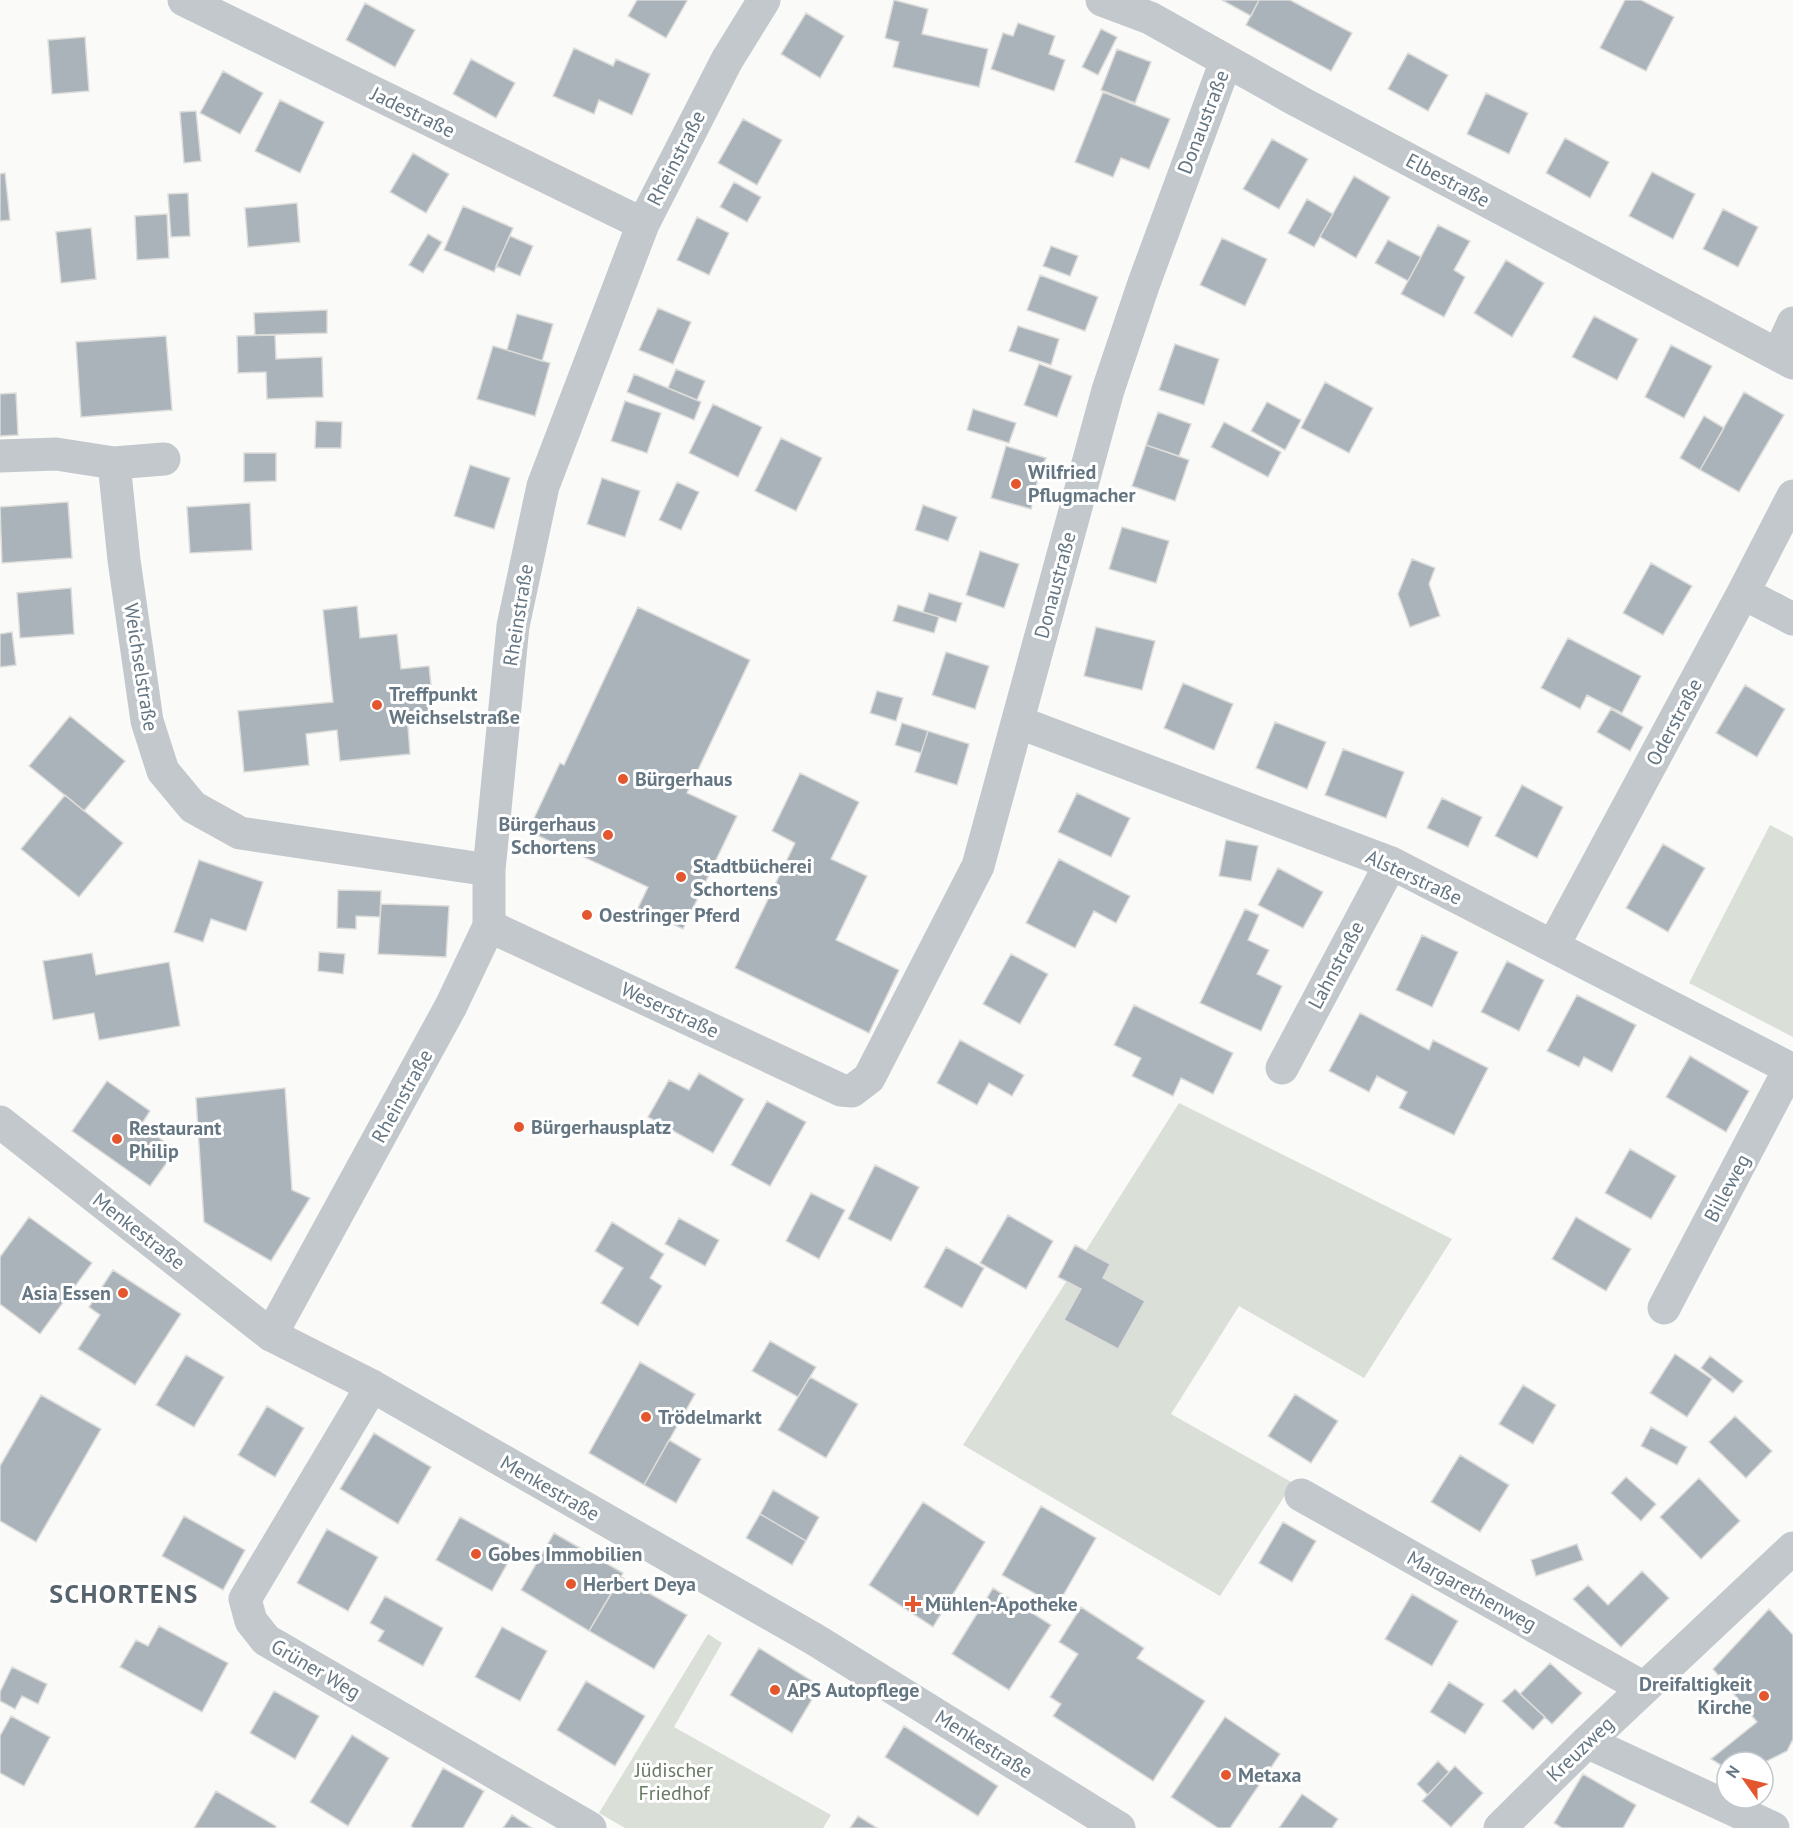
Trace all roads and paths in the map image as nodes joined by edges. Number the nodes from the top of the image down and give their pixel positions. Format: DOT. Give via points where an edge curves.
graph roads {
  1 [pos="184,0"];
  2 [pos="765,0"];
  3 [pos="1102,0"];
  4 [pos="1226,61"];
  5 [pos="643,224"];
  6 [pos="1793,323"];
  7 [pos="1786,358"];
  8 [pos="0,456"];
  9 [pos="164,459"];
  10 [pos="114,463"];
  11 [pos="1793,496"];
  12 [pos="1743,593"];
  13 [pos="1793,619"];
  14 [pos="1018,722"];
  15 [pos="1391,863"];
  16 [pos="489,870"];
  17 [pos="489,926"];
  18 [pos="1553,946"];
  19 [pos="1282,1068"];
  20 [pos="1792,1069"];
  21 [pos="852,1091"];
  22 [pos="0,1122"];
  23 [pos="1664,1308"];
  24 [pos="271,1335"];
  25 [pos="372,1386"];
  26 [pos="1301,1495"];
  27 [pos="1793,1548"];
  28 [pos="1644,1688"];
  29 [pos="1587,1742"];
  30 [pos="590,1828"];
  31 [pos="1119,1828"];
  32 [pos="1500,1828"];
  33 [pos="1773,1828"];
  1 -- 5 [label="street, Jadestraße"];
  2 -- 5 [label="street, Rheinstraße" via="727,60"];
  3 -- 4 [label="street, Elbestraße" via="1150,18"];
  4 -- 7 [label="street, Elbestraße"];
  4 -- 14 [label="street, Donaustraße" via="1108,390"];
  5 -- 16 [label="street, Rheinstraße" via="543,486 513,626"];
  6 -- 7 [label="street"];
  8 -- 10 [label="street" via="56,454"];
  9 -- 10 [label="street"];
  10 -- 16 [label="street, Weichselstraße" via="147,721 163,771 194,807 240,833"];
  11 -- 12 [label="street, Oderstraße"];
  12 -- 13 [label="street"];
  12 -- 18 [label="street, Oderstraße"];
  14 -- 15 [label="street, Alsterstraße"];
  14 -- 21 [label="street, Donaustraße" via="978,866 870,1078"];
  15 -- 18 [label="street, Alsterstraße"];
  15 -- 19 [label="street, Lahnstraße"];
  16 -- 17 [label="street, Rheinstraße"];
  17 -- 21 [label="street, Weserstraße"];
  17 -- 24 [label="street, Rheinstraße" via="451,1006"];
  18 -- 20 [label="street, Alsterstraße"];
  20 -- 23 [label="street, Billeweg"];
  22 -- 24 [label="street, Menkestraße"];
  24 -- 25 [label="street, Menkestraße"];
  25 -- 30 [label="street, Grüner Weg" via="245,1599 251,1621 266,1640"];
  25 -- 31 [label="street, Menkestraße" via="814,1639"];
  26 -- 28 [label="street, Margarethenweg"];
  27 -- 28 [label="street, Kreuzweg"];
  28 -- 29 [label="street, Kreuzweg"];
  29 -- 32 [label="street, Kreuzweg"];
  29 -- 33 [label="street"];
}
